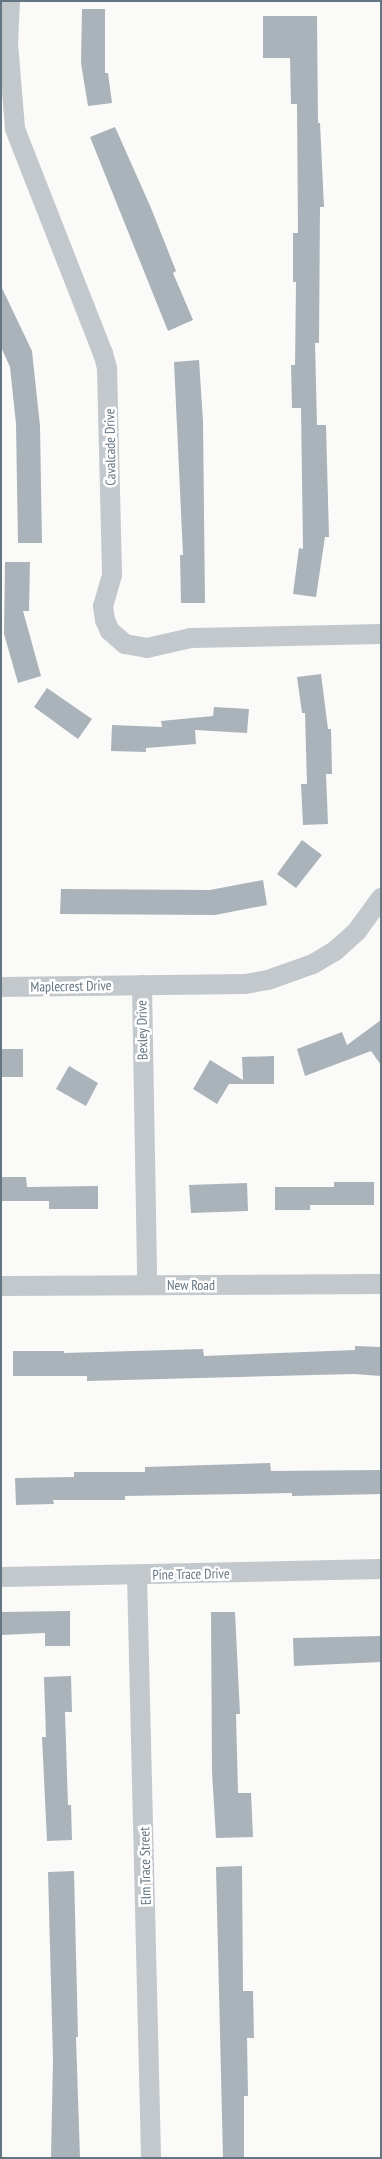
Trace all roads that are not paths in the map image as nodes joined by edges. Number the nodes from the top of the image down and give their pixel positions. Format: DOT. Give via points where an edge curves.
graph roads {
  1 [pos="10,1"];
  2 [pos="5,43"];
  3 [pos="381,634"];
  4 [pos="381,898"];
  5 [pos="142,985"];
  6 [pos="1,987"];
  7 [pos="381,1284"];
  8 [pos="147,1285"];
  9 [pos="1,1286"];
  10 [pos="381,1569"];
  11 [pos="137,1575"];
  12 [pos="1,1577"];
  13 [pos="151,2158"];
  1 -- 2 [label="street, Cavalcade Drive"];
  2 -- 3 [label="street, Cavalcade Drive" via="13,117 20,144 107,368 112,575 103,606 110,631 125,644 142,648 191,638"];
  4 -- 5 [label="street, Bexley Drive" via="357,931 335,951 286,976 245,984"];
  5 -- 6 [label="street, Maplecrest Drive"];
  5 -- 8 [label="street, Bexley Drive"];
  7 -- 8 [label="street, New Road"];
  8 -- 9 [label="street, New Road"];
  10 -- 11 [label="street, Pine Trace Drive"];
  11 -- 12 [label="street, Pine Trace Drive"];
  11 -- 13 [label="street, Elm Trace Street"];
}
